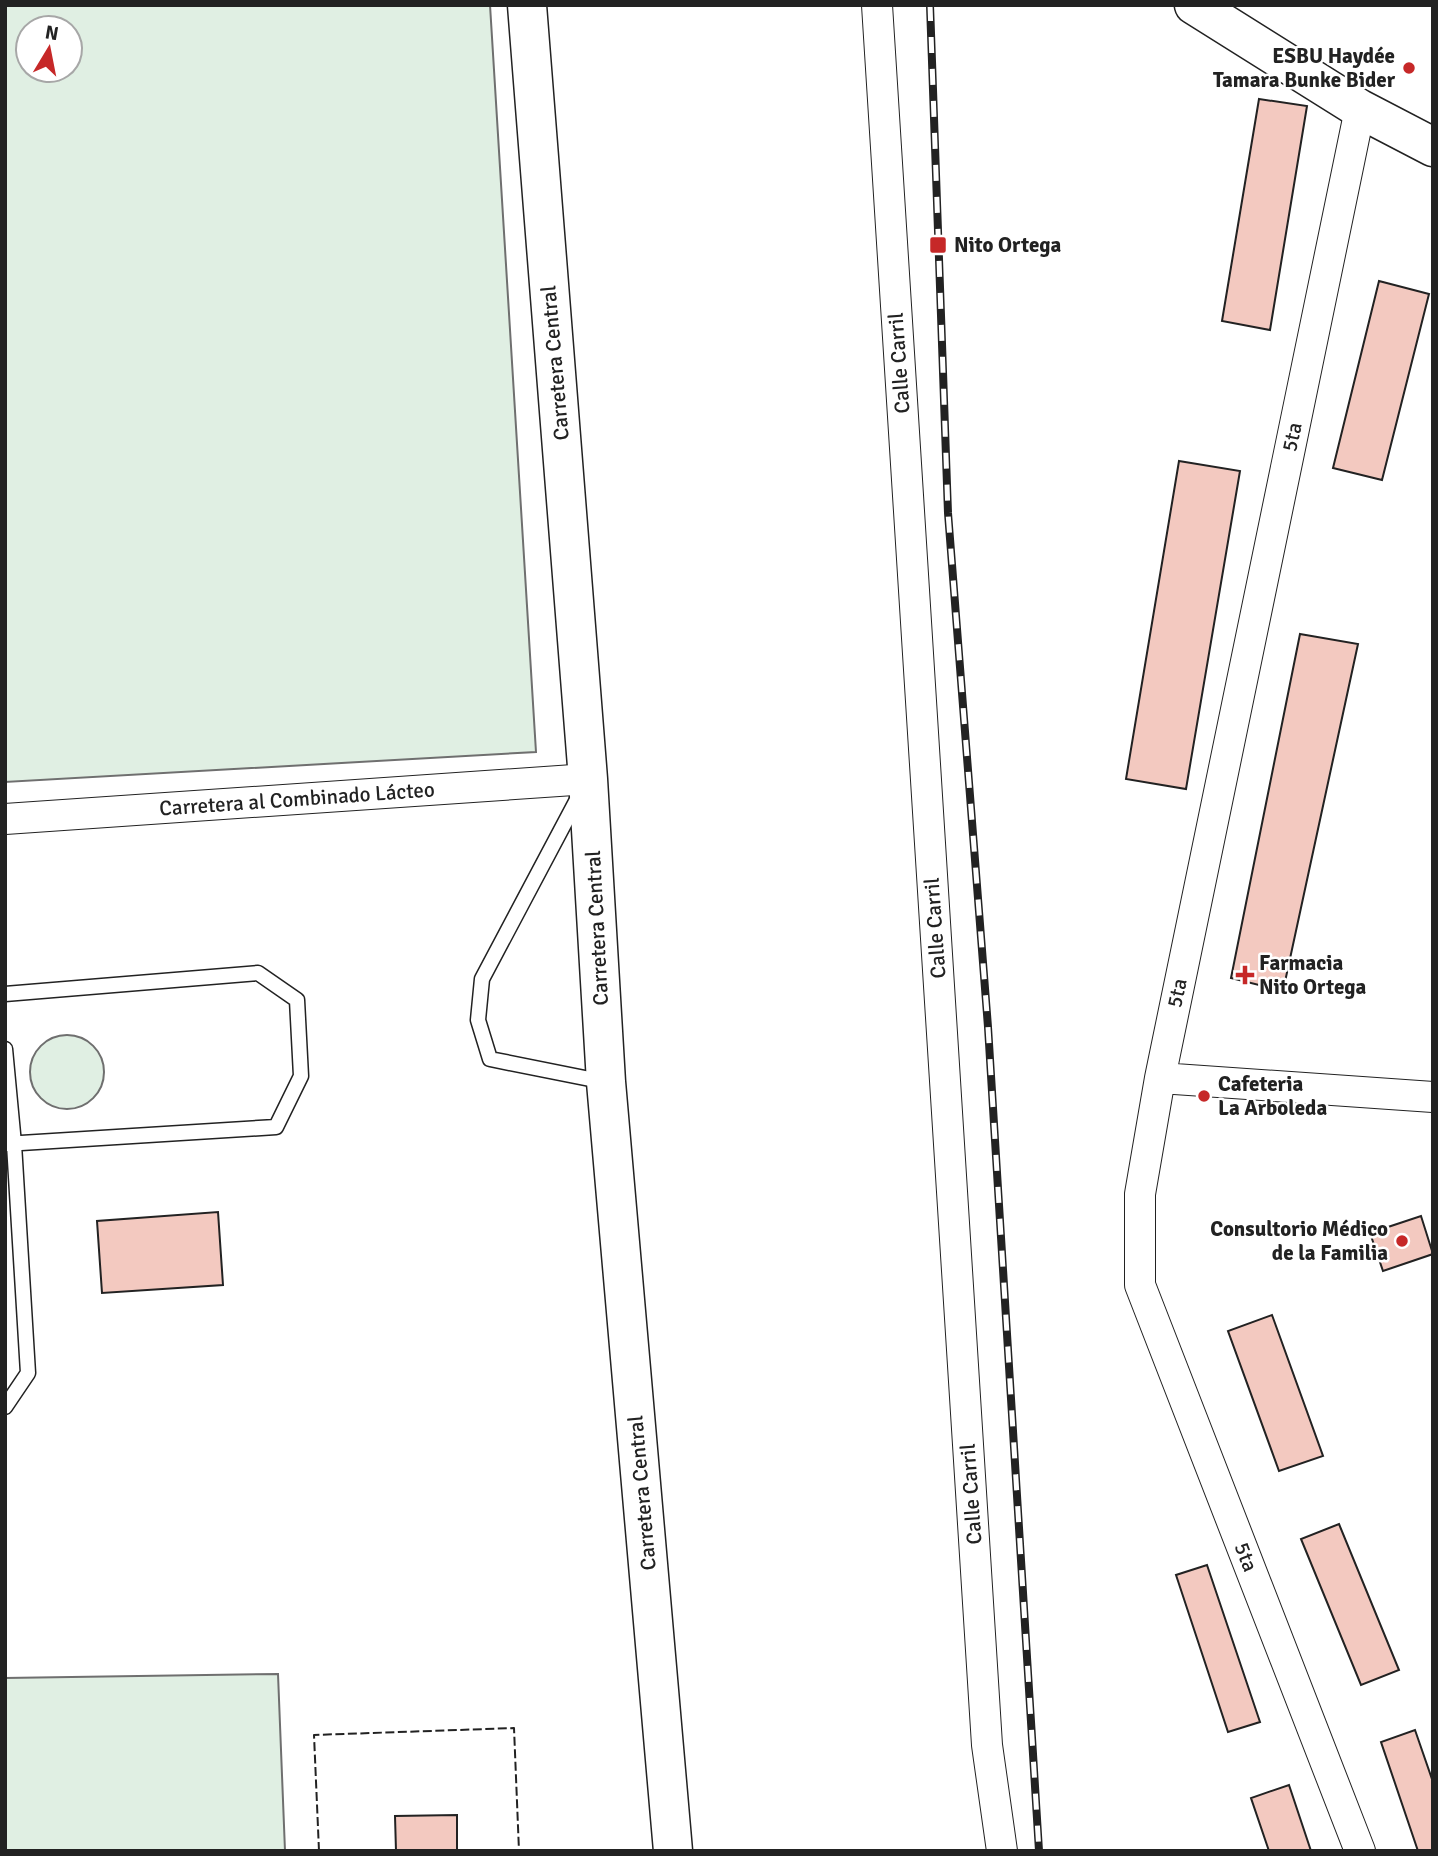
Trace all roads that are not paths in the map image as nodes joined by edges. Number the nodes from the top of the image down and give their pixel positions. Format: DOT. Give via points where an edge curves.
graph roads {
  1 [pos="527,5"];
  2 [pos="877,5"];
  3 [pos="1194,5"];
  4 [pos="1360,108"];
  5 [pos="1433,147"];
  6 [pos="588,779"];
  7 [pos="5,819"];
  8 [pos="5,994"];
  9 [pos="5,1049"];
  10 [pos="1160,1077"];
  11 [pos="606,1082"];
  12 [pos="1433,1097"];
  13 [pos="10,1144"];
  14 [pos="5,1407"];
  15 [pos="673,1851"];
  16 [pos="1002,1851"];
  17 [pos="1360,1851"];
  1 -- 6 [label="main road, Carretera Central"];
  2 -- 16 [label="street, Calle Carril" via="987,1745"];
  3 -- 4 [label="main road"];
  4 -- 5 [label="main road"];
  4 -- 10 [label="street, 5ta"];
  6 -- 7 [label="street, Carretera al Combinado Lácteo"];
  6 -- 11 [label="main road, Carretera Central"];
  6 -- 11 [label="lane" via="482,979 478,1020 490,1059"];
  8 -- 13 [label="lane" via="258,973 297,1000 301,1076 276,1127"];
  9 -- 13 [label="lane"];
  10 -- 12 [label="street"];
  10 -- 17 [label="street, 5ta" via="1140,1194 1140,1285"];
  11 -- 15 [label="main road, Carretera Central"];
  13 -- 14 [label="lane" via="28,1373"];
}
